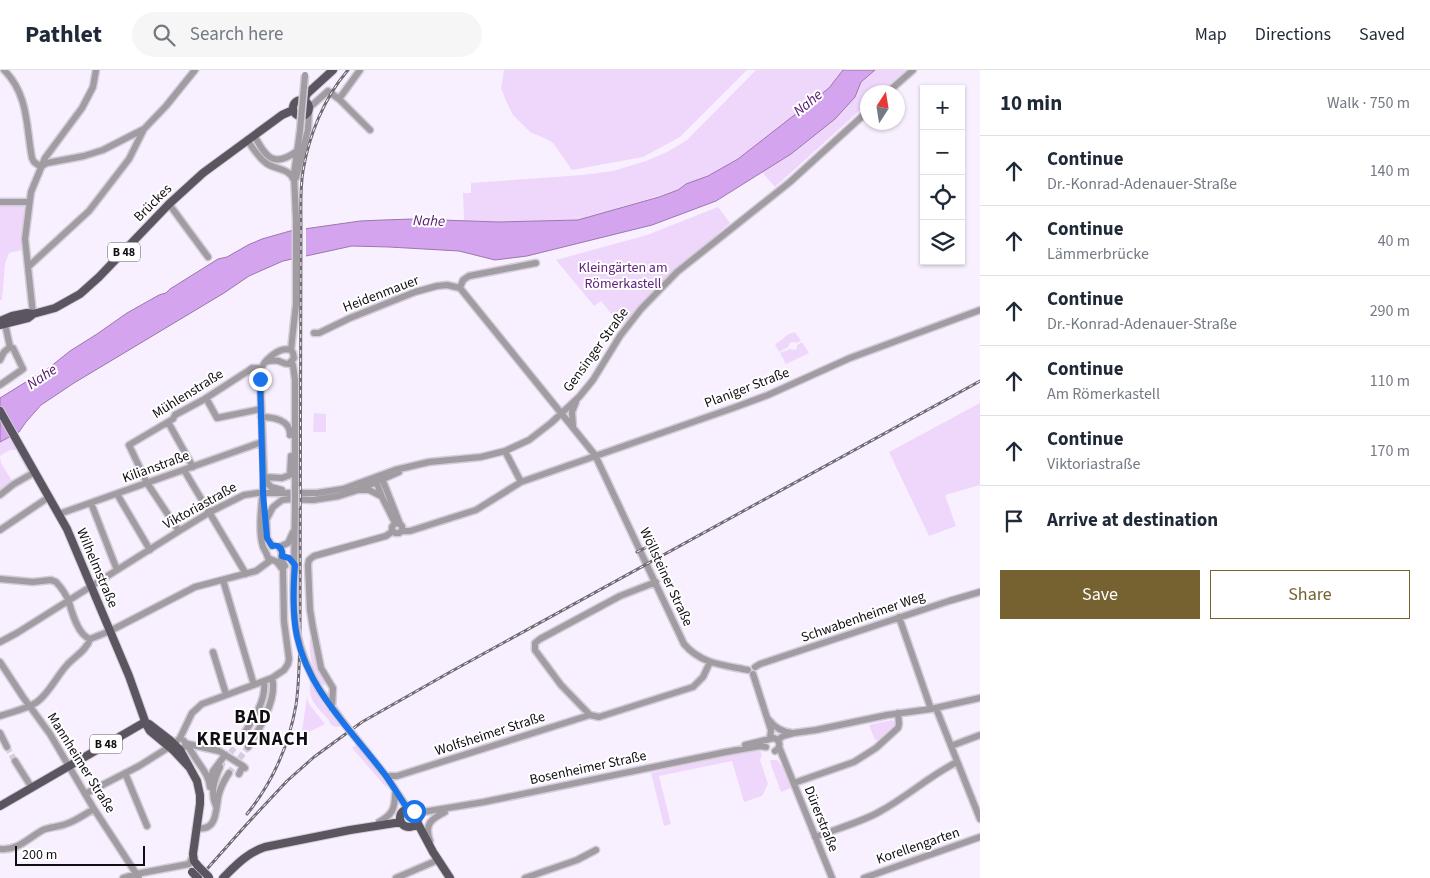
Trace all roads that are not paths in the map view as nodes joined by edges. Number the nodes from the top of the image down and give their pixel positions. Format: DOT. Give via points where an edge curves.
graph roads {
  1 [pos="4,70"];
  2 [pos="96,70"];
  3 [pos="196,70"];
  4 [pos="333,70"];
  5 [pos="360,70"];
  6 [pos="913,70"];
  7 [pos="305,72"];
  8 [pos="896,85"];
  9 [pos="339,99"];
  10 [pos="307,107"];
  11 [pos="293,110"];
  12 [pos="860,118"];
  13 [pos="144,129"];
  14 [pos="370,130"];
  15 [pos="254,135"];
  16 [pos="246,140"];
  17 [pos="297,151"];
  18 [pos="41,167"];
  19 [pos="294,181"];
  20 [pos="0,202"];
  21 [pos="29,202"];
  22 [pos="169,204"];
  23 [pos="208,257"];
  24 [pos="536,263"];
  25 [pos="28,266"];
  26 [pos="460,288"];
  27 [pos="980,310"];
  28 [pos="34,314"];
  29 [pos="1,322"];
  30 [pos="314,333"];
  31 [pos="10,347"];
  32 [pos="286,350"];
  33 [pos="0,360"];
  34 [pos="286,363"];
  35 [pos="263,365"];
  36 [pos="0,384"];
  37 [pos="206,398"];
  38 [pos="579,398"];
  39 [pos="551,399"];
  40 [pos="261,409"];
  41 [pos="0,410"];
  42 [pos="562,414"];
  43 [pos="261,417"];
  44 [pos="168,422"];
  45 [pos="551,423"];
  46 [pos="573,427"];
  47 [pos="290,435"];
  48 [pos="262,442"];
  49 [pos="588,446"];
  50 [pos="505,450"];
  51 [pos="595,455"];
  52 [pos="291,456"];
  53 [pos="578,462"];
  54 [pos="193,467"];
  55 [pos="184,470"];
  56 [pos="35,472"];
  57 [pos="264,477"];
  58 [pos="378,478"];
  59 [pos="521,482"];
  60 [pos="147,483"];
  61 [pos="296,490"];
  62 [pos="358,490"];
  63 [pos="251,493"];
  64 [pos="263,493"];
  65 [pos="117,494"];
  66 [pos="0,495"];
  67 [pos="49,497"];
  68 [pos="382,497"];
  69 [pos="90,503"];
  70 [pos="210,512"];
  71 [pos="59,514"];
  72 [pos="266,520"];
  73 [pos="397,523"];
  74 [pos="295,526"];
  75 [pos="0,530"];
  76 [pos="179,531"];
  77 [pos="393,531"];
  78 [pos="402,531"];
  79 [pos="272,546"];
  80 [pos="279,547"];
  81 [pos="150,550"];
  82 [pos="267,552"];
  83 [pos="277,559"];
  84 [pos="295,567"];
  85 [pos="117,570"];
  86 [pos="246,574"];
  87 [pos="0,579"];
  88 [pos="223,580"];
  89 [pos="656,582"];
  90 [pos="90,586"];
  91 [pos="980,592"];
  92 [pos="68,601"];
  93 [pos="899,617"];
  94 [pos="110,631"];
  95 [pos="90,639"];
  96 [pos="0,642"];
  97 [pos="213,652"];
  98 [pos="0,662"];
  99 [pos="710,662"];
  100 [pos="752,670"];
  101 [pos="272,678"];
  102 [pos="264,681"];
  103 [pos="330,683"];
  104 [pos="254,685"];
  105 [pos="320,691"];
  106 [pos="226,694"];
  107 [pos="980,694"];
  108 [pos="980,698"];
  109 [pos="261,702"];
  110 [pos="270,704"];
  111 [pos="28,705"];
  112 [pos="932,707"];
  113 [pos="332,708"];
  114 [pos="898,713"];
  115 [pos="590,715"];
  116 [pos="0,716"];
  117 [pos="146,721"];
  118 [pos="770,721"];
  119 [pos="816,730"];
  120 [pos="0,733"];
  121 [pos="794,733"];
  122 [pos="980,735"];
  123 [pos="240,741"];
  124 [pos="774,743"];
  125 [pos="172,744"];
  126 [pos="950,746"];
  127 [pos="6,747"];
  128 [pos="248,747"];
  129 [pos="726,752"];
  130 [pos="228,755"];
  131 [pos="15,761"];
  132 [pos="373,761"];
  133 [pos="957,762"];
  134 [pos="68,766"];
  135 [pos="220,768"];
  136 [pos="229,772"];
  137 [pos="125,773"];
  138 [pos="239,774"];
  139 [pos="386,776"];
  140 [pos="397,776"];
  141 [pos="794,783"];
  142 [pos="391,784"];
  143 [pos="32,788"];
  144 [pos="85,794"];
  145 [pos="395,794"];
  146 [pos="216,795"];
  147 [pos="0,806"];
  148 [pos="455,808"];
  149 [pos="94,809"];
  150 [pos="445,812"];
  151 [pos="403,814"];
  152 [pos="215,816"];
  153 [pos="198,819"];
  154 [pos="980,819"];
  155 [pos="416,820"];
  156 [pos="378,822"];
  157 [pos="147,826"];
  158 [pos="368,827"];
  159 [pos="196,828"];
  160 [pos="815,837"];
  161 [pos="980,837"];
  162 [pos="0,849"];
  163 [pos="596,850"];
  164 [pos="433,852"];
  165 [pos="191,860"];
  166 [pos="438,860"];
  167 [pos="196,872"];
  168 [pos="138,876"];
  169 [pos="450,876"];
  170 [pos="123,878"];
  171 [pos="210,878"];
  172 [pos="223,878"];
  173 [pos="396,878"];
  174 [pos="525,878"];
  175 [pos="832,878"];
  176 [pos="864,878"];
  1 -- 18 [label="street" via="21,95 32,158"];
  2 -- 18 [label="street" via="93,87 82,108"];
  3 -- 13 [label="street"];
  4 -- 10 [label="main road" via="307,94"];
  5 -- 9 [label="street"];
  6 -- 8 [label="street"];
  7 -- 17 [label="street, bridge"];
  9 -- 10 [label="street" via="328,91"];
  9 -- 14 [label="street"];
  10 -- 11 [label="main road" via="299,101"];
  10 -- 11 [label="main road" via="306,115 296,115"];
  10 -- 19 [label="street" via="308,129"];
  11 -- 15 [label="main road, Brückes / B 48"];
  12 -- 38 [label="street, Gensinger Straße" via="790,182 677,272 635,316"];
  13 -- 18 [label="street" via="103,150"];
  13 -- 25 [label="street" via="129,159 89,211"];
  15 -- 16 [label="main road, Brückes / B 48"];
  15 -- 17 [label="street" via="264,152 272,158 283,158"];
  16 -- 19 [label="street" via="265,162 287,171"];
  16 -- 22 [label="main road, Brückes / B 48"];
  17 -- 19 [label="street"];
  18 -- 21 [label="street"];
  19 -- 32 [label="street" via="296,304 295,321"];
  20 -- 21 [label="street"];
  21 -- 25 [label="street" via="25,239"];
  22 -- 23 [label="street"];
  22 -- 28 [label="main road, Brückes / B 48" via="80,294"];
  24 -- 26 [label="street" via="469,276"];
  25 -- 28 [label="street"];
  26 -- 30 [label="street, Heidenmauer" via="447,285 415,292"];
  26 -- 39 [label="street"];
  27 -- 51 [label="street, Planiger Straße" via="850,358 768,395"];
  28 -- 29 [label="main road, Brückes / B 48"];
  28 -- 29 [label="main road, Brückes" via="12,316"];
  29 -- 31 [label="street"];
  31 -- 33 [label="street"];
  31 -- 36 [label="street" via="23,369"];
  32 -- 34 [label="street" via="279,357"];
  32 -- 34 [label="street" via="294,356"];
  32 -- 35 [label="street"];
  34 -- 35 [label="street" via="273,360"];
  34 -- 61 [label="street" via="293,365 295,380"];
  35 -- 37 [label="street, Mühlenstraße" via="252,368"];
  35 -- 40 [label="street"];
  37 -- 40 [label="street" via="217,418"];
  37 -- 44 [label="street, Mühlenstraße"];
  38 -- 42 [label="street, Gensinger Straße"];
  38 -- 46 [label="street" via="572,412"];
  39 -- 42 [label="street"];
  39 -- 45 [label="street" via="555,413"];
  40 -- 43 [label="street"];
  41 -- 56 [label="main road, Wilhelmstraße"];
  42 -- 45 [label="street, Gensinger Straße"];
  42 -- 46 [label="street"];
  43 -- 47 [label="street" via="279,419 291,430"];
  43 -- 48 [label="street"];
  44 -- 54 [label="street"];
  44 -- 60 [label="street, Mühlenstraße" via="129,445"];
  45 -- 50 [label="street, Gensinger Straße" via="530,440"];
  46 -- 49 [label="street"];
  48 -- 54 [label="street, Kilianstraße"];
  48 -- 57 [label="street"];
  49 -- 51 [label="street"];
  49 -- 53 [label="street" via="588,454"];
  50 -- 58 [label="street, Gensinger Straße" via="481,457 429,462"];
  50 -- 59 [label="street"];
  51 -- 53 [label="street, Planiger Straße"];
  51 -- 89 [label="street, Wöllsteiner Straße"];
  52 -- 57 [label="street" via="290,475"];
  53 -- 59 [label="street, Planiger Straße"];
  54 -- 55 [label="street, Kilianstraße"];
  55 -- 60 [label="street, Kilianstraße"];
  55 -- 70 [label="street"];
  56 -- 66 [label="street"];
  56 -- 67 [label="main road, Wilhelmstraße"];
  57 -- 61 [label="street" via="271,487"];
  57 -- 63 [label="street"];
  57 -- 64 [label="street"];
  58 -- 61 [label="street, Gensinger Straße" via="316,494"];
  58 -- 62 [label="street, Gensinger Straße"];
  58 -- 68 [label="street"];
  58 -- 73 [label="street"];
  59 -- 78 [label="street, Planiger Straße" via="476,510"];
  60 -- 65 [label="street, Kilianstraße"];
  60 -- 76 [label="street"];
  61 -- 64 [label="street, Gensinger Straße"];
  61 -- 74 [label="street, bridge"];
  62 -- 68 [label="street" via="369,490"];
  62 -- 72 [label="street, Gensinger Straße" via="326,498 282,500 273,507"];
  63 -- 64 [label="street, Viktoriastraße"];
  63 -- 70 [label="street, Viktoriastraße"];
  64 -- 72 [label="street"];
  64 -- 82 [label="street" via="262,536"];
  65 -- 69 [label="street, Kilianstraße"];
  65 -- 81 [label="street"];
  67 -- 71 [label="main road, Wilhelmstraße"];
  67 -- 75 [label="street"];
  68 -- 73 [label="street"];
  69 -- 71 [label="street, Kilianstraße"];
  69 -- 85 [label="street"];
  70 -- 76 [label="street, Viktoriastraße"];
  70 -- 86 [label="street"];
  71 -- 90 [label="main road, Wilhelmstraße"];
  72 -- 79 [label="street" via="267,538"];
  73 -- 77 [label="street" via="392,527"];
  73 -- 78 [label="street" via="402,526"];
  74 -- 80 [label="street" via="289,542"];
  74 -- 84 [label="street"];
  76 -- 81 [label="street, Viktoriastraße"];
  77 -- 78 [label="street, Planiger Straße" via="397,534"];
  77 -- 103 [label="street, Planiger Straße" via="309,560 312,628 321,668"];
  79 -- 80 [label="street"];
  79 -- 82 [label="street"];
  80 -- 83 [label="street" via="282,552"];
  81 -- 85 [label="street, Viktoriastraße"];
  82 -- 83 [label="street" via="267,556"];
  83 -- 84 [label="street" via="289,558"];
  83 -- 86 [label="street"];
  83 -- 101 [label="street" via="286,572 284,621 289,659 284,670"];
  84 -- 105 [label="street, bridge" via="293,610 297,638"];
  85 -- 90 [label="street, Viktoriastraße"];
  86 -- 88 [label="street"];
  87 -- 92 [label="street" via="54,581"];
  88 -- 94 [label="street" via="195,587"];
  88 -- 104 [label="street"];
  89 -- 99 [label="street, Wöllsteiner Straße" via="684,644 699,658"];
  89 -- 115 [label="street" via="620,596 535,643 541,659"];
  90 -- 92 [label="street, Viktoriastraße"];
  90 -- 94 [label="main road, Wilhelmstraße"];
  91 -- 93 [label="street, Schwabenheimer Weg"];
  92 -- 95 [label="street" via="82,634"];
  92 -- 96 [label="street, Viktoriastraße"];
  93 -- 100 [label="street, Schwabenheimer Weg" via="760,664"];
  93 -- 112 [label="street"];
  94 -- 95 [label="street"];
  94 -- 117 [label="main road, Wilhelmstraße"];
  95 -- 111 [label="street" via="40,699"];
  97 -- 106 [label="street"];
  98 -- 111 [label="street, Mannheimer Straße"];
  99 -- 100 [label="street, Wöllsteiner Straße"];
  99 -- 115 [label="street, Wolfsheimer Straße" via="703,677 693,687 599,718"];
  100 -- 118 [label="street"];
  101 -- 102 [label="street"];
  101 -- 110 [label="street"];
  102 -- 104 [label="street"];
  102 -- 109 [label="street"];
  103 -- 105 [label="street" via="328,692"];
  103 -- 113 [label="street" via="334,688"];
  104 -- 106 [label="street"];
  105 -- 113 [label="street"];
  106 -- 125 [label="street" via="198,706 180,738"];
  107 -- 112 [label="street, Bosenheimer Straße"];
  108 -- 112 [label="street, Bosenheimer Straße"];
  109 -- 110 [label="street" via="266,700"];
  109 -- 123 [label="street"];
  110 -- 128 [label="street"];
  111 -- 116 [label="street"];
  111 -- 134 [label="street, Mannheimer Straße"];
  112 -- 114 [label="street, Bosenheimer Straße"];
  112 -- 126 [label="street"];
  113 -- 132 [label="street, bridge"];
  114 -- 119 [label="street, Bosenheimer Straße"];
  114 -- 141 [label="street" via="898,728 876,748 854,762"];
  115 -- 140 [label="street, Wolfsheimer Straße"];
  117 -- 125 [label="main road, Wilhelmstraße" via="150,731"];
  117 -- 134 [label="main road, B 48"];
  118 -- 121 [label="street" via="783,732"];
  118 -- 124 [label="street"];
  119 -- 121 [label="street, Bosenheimer Straße"];
  119 -- 124 [label="street, Bosenheimer Straße"];
  120 -- 127 [label="street"];
  121 -- 124 [label="street, Bosenheimer Straße"];
  122 -- 126 [label="street"];
  124 -- 129 [label="street, Bosenheimer Straße"];
  124 -- 129 [label="street, Bosenheimer Straße" via="754,743"];
  124 -- 141 [label="street, Dürerstraße"];
  125 -- 137 [label="street"];
  125 -- 153 [label="main road, Wilhelmstraße" via="182,752 197,781 200,790"];
  126 -- 133 [label="street"];
  129 -- 148 [label="street, Bosenheimer Straße"];
  130 -- 130 [label="street" via="219,751 185,744 207,776 209,785 213,771"];
  130 -- 138 [label="street" via="244,767"];
  131 -- 143 [label="street"];
  132 -- 139 [label="street"];
  132 -- 145 [label="street"];
  133 -- 154 [label="street"];
  133 -- 160 [label="street" via="935,773 880,811"];
  134 -- 143 [label="main road, B 48"];
  134 -- 144 [label="street, Mannheimer Straße"];
  135 -- 146 [label="street" via="214,782"];
  136 -- 146 [label="street"];
  137 -- 144 [label="street"];
  137 -- 157 [label="street"];
  139 -- 140 [label="street, Wolfsheimer Straße"];
  139 -- 142 [label="street"];
  140 -- 142 [label="street"];
  141 -- 160 [label="street, Dürerstraße"];
  142 -- 151 [label="street"];
  143 -- 147 [label="main road, B 48"];
  144 -- 149 [label="street, Mannheimer Straße"];
  145 -- 151 [label="street"];
  145 -- 156 [label="street" via="392,812"];
  146 -- 152 [label="street"];
  148 -- 150 [label="street, Bosenheimer Straße"];
  148 -- 155 [label="street, Bosenheimer Straße"];
  149 -- 162 [label="street" via="74,821 45,829 15,847"];
  149 -- 168 [label="street, Mannheimer Straße"];
  150 -- 155 [label="street, Bosenheimer Straße"];
  150 -- 164 [label="street" via="431,820 428,826"];
  151 -- 155 [label="main road" via="414,811"];
  151 -- 155 [label="main road" via="404,826"];
  151 -- 156 [label="main road"];
  151 -- 158 [label="main road"];
  152 -- 153 [label="street"];
  152 -- 159 [label="street" via="209,826"];
  153 -- 159 [label="main road, Wilhelmstraße"];
  155 -- 164 [label="main road" via="417,830"];
  156 -- 158 [label="main road"];
  158 -- 172 [label="main road" via="256,850"];
  159 -- 165 [label="main road, Wilhelmstraße"];
  160 -- 175 [label="street, Dürerstraße"];
  161 -- 176 [label="street, Korellengarten"];
  163 -- 174 [label="street"];
  164 -- 166 [label="main road"];
  165 -- 167 [label="main road, Wilhelmstraße"];
  165 -- 168 [label="street"];
  166 -- 169 [label="main road"];
  166 -- 173 [label="street"];
  167 -- 171 [label="main road, bridge"];
  168 -- 170 [label="street"];
}
